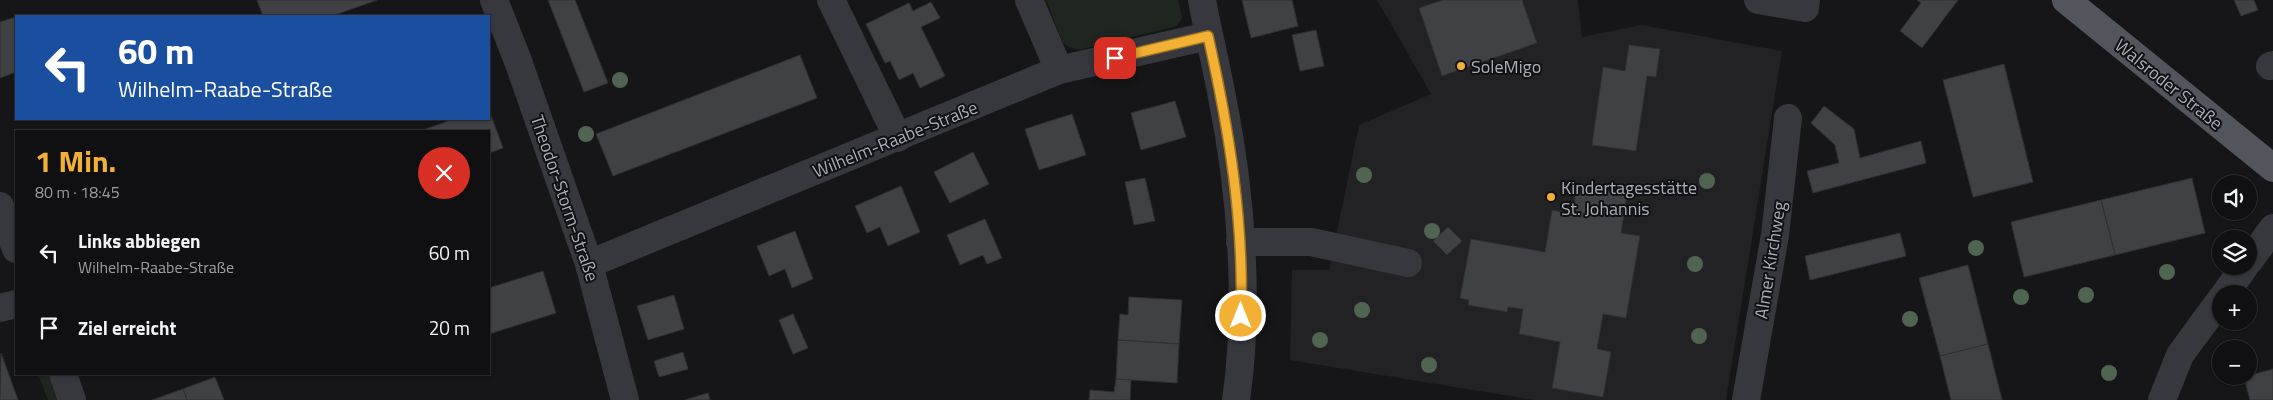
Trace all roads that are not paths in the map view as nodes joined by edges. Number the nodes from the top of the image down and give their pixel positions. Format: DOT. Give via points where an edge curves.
graph roads {
  1 [pos="494,0"];
  2 [pos="832,0"];
  3 [pos="1029,0"];
  4 [pos="1202,0"];
  5 [pos="1758,0"];
  6 [pos="2066,0"];
  7 [pos="1805,4"];
  8 [pos="1208,36"];
  9 [pos="1059,70"];
  10 [pos="1788,118"];
  11 [pos="898,138"];
  12 [pos="2273,168"];
  13 [pos="0,206"];
  14 [pos="2273,228"];
  15 [pos="1240,242"];
  16 [pos="15,245"];
  17 [pos="2257,250"];
  18 [pos="1408,263"];
  19 [pos="589,264"];
  20 [pos="15,304"];
  21 [pos="0,308"];
  22 [pos="2212,311"];
  23 [pos="63,375"];
  24 [pos="72,400"];
  25 [pos="625,400"];
  26 [pos="1236,400"];
  27 [pos="1746,400"];
  28 [pos="2162,400"];
  1 -- 19 [label="street, Theodor-Storm-Straße"];
  2 -- 11 [label="street"];
  3 -- 9 [label="street"];
  4 -- 8 [label="street"];
  5 -- 7 [label="street"];
  6 -- 12 [label="main road, Walsroder Straße"];
  8 -- 9 [label="street, Wilhelm-Raabe-Straße"];
  8 -- 15 [label="street" via="1231,150"];
  9 -- 11 [label="street, Wilhelm-Raabe-Straße"];
  10 -- 27 [label="street, Almer Kirchweg" via="1775,234"];
  11 -- 19 [label="street, Wilhelm-Raabe-Straße"];
  13 -- 16 [label="street"];
  14 -- 17 [label="street"];
  15 -- 18 [label="street" via="1311,242"];
  15 -- 26 [label="street" via="1241,345"];
  19 -- 25 [label="street, Theodor-Storm-Straße"];
  20 -- 21 [label="street"];
  22 -- 28 [label="street" via="2180,355"];
  23 -- 24 [label="street"];
}
